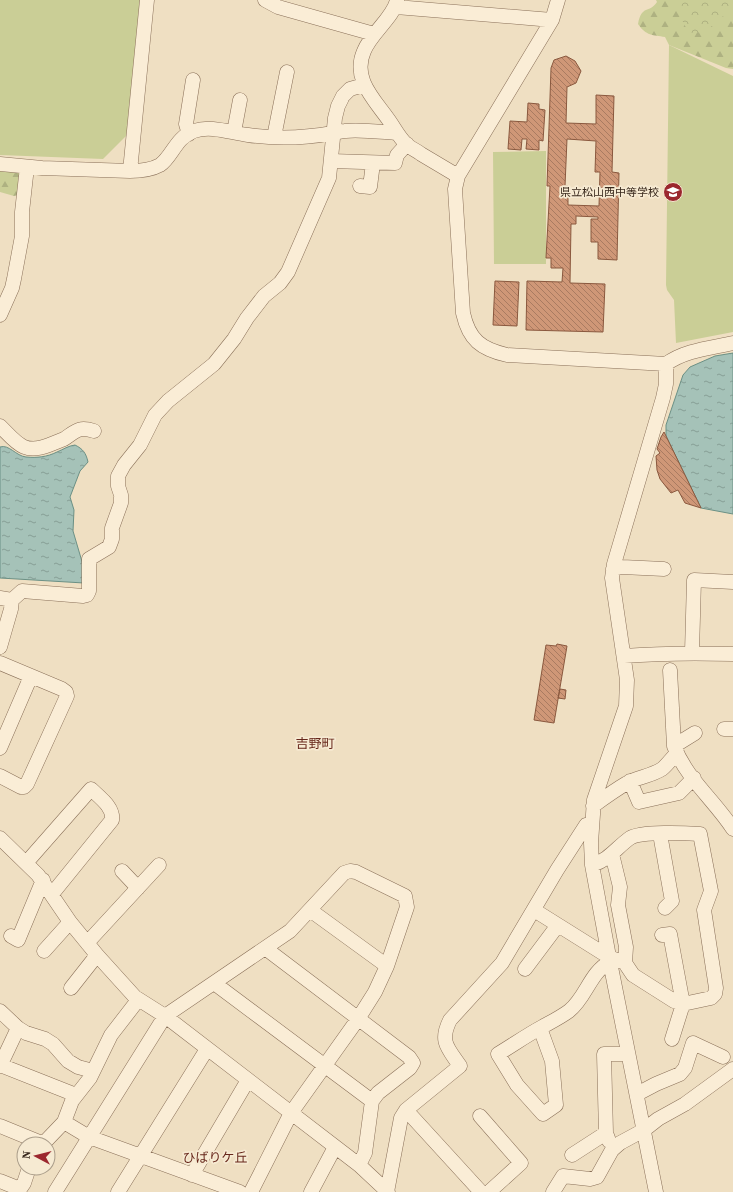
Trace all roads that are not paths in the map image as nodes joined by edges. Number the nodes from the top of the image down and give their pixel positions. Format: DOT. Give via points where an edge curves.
graph roads {
  1 [pos="147,0"];
  2 [pos="265,0"];
  3 [pos="558,0"];
  4 [pos="396,4"];
  5 [pos="552,20"];
  6 [pos="374,34"];
  7 [pos="287,72"];
  8 [pos="364,85"];
  9 [pos="195,87"];
  10 [pos="240,100"];
  11 [pos="234,132"];
  12 [pos="333,133"];
  13 [pos="396,133"];
  14 [pos="189,134"];
  15 [pos="274,137"];
  16 [pos="406,144"];
  17 [pos="331,161"];
  18 [pos="373,163"];
  19 [pos="0,164"];
  20 [pos="26,166"];
  21 [pos="130,171"];
  22 [pos="458,176"];
  23 [pos="360,186"];
  24 [pos="0,315"];
  25 [pos="733,344"];
  26 [pos="666,364"];
  27 [pos="0,426"];
  28 [pos="94,431"];
  29 [pos="613,569"];
  30 [pos="664,569"];
  31 [pos="733,582"];
  32 [pos="6,599"];
  33 [pos="0,647"];
  34 [pos="733,647"];
  35 [pos="692,652"];
  36 [pos="733,654"];
  37 [pos="624,656"];
  38 [pos="0,663"];
  39 [pos="670,670"];
  40 [pos="31,676"];
  41 [pos="695,733"];
  42 [pos="0,748"];
  43 [pos="675,750"];
  44 [pos="0,776"];
  45 [pos="694,778"];
  46 [pos="630,781"];
  47 [pos="593,806"];
  48 [pos="592,824"];
  49 [pos="733,829"];
  50 [pos="660,834"];
  51 [pos="0,838"];
  52 [pos="612,854"];
  53 [pos="26,863"];
  54 [pos="159,865"];
  55 [pos="592,865"];
  56 [pos="122,871"];
  57 [pos="43,880"];
  58 [pos="138,888"];
  59 [pos="52,894"];
  60 [pos="665,908"];
  61 [pos="310,910"];
  62 [pos="534,910"];
  63 [pos="70,922"];
  64 [pos="558,925"];
  65 [pos="662,935"];
  66 [pos="10,936"];
  67 [pos="87,943"];
  68 [pos="265,948"];
  69 [pos="44,951"];
  70 [pos="97,955"];
  71 [pos="609,960"];
  72 [pos="625,963"];
  73 [pos="387,966"];
  74 [pos="525,970"];
  75 [pos="214,983"];
  76 [pos="71,988"];
  77 [pos="138,1000"];
  78 [pos="683,1004"];
  79 [pos="0,1011"];
  80 [pos="165,1016"];
  81 [pos="358,1019"];
  82 [pos="18,1028"];
  83 [pos="540,1028"];
  84 [pos="672,1039"];
  85 [pos="207,1049"];
  86 [pos="628,1054"];
  87 [pos="723,1057"];
  88 [pos="0,1065"];
  89 [pos="325,1065"];
  90 [pos="733,1068"];
  91 [pos="93,1071"];
  92 [pos="248,1080"];
  93 [pos="76,1094"];
  94 [pos="636,1094"];
  95 [pos="372,1101"];
  96 [pos="406,1110"];
  97 [pos="292,1113"];
  98 [pos="64,1122"];
  99 [pos="482,1123"];
  100 [pos="0,1126"];
  101 [pos="644,1130"];
  102 [pos="24,1136"];
  103 [pos="51,1136"];
  104 [pos="89,1137"];
  105 [pos="335,1147"];
  106 [pos="572,1155"];
  107 [pos="141,1156"];
  108 [pos="359,1165"];
  109 [pos="192,1175"];
  110 [pos="25,1176"];
  111 [pos="0,1181"];
  112 [pos="19,1190"];
  113 [pos="490,1191"];
  114 [pos="55,1192"];
  115 [pos="118,1192"];
  116 [pos="240,1192"];
  117 [pos="251,1192"];
  118 [pos="311,1192"];
  119 [pos="388,1192"];
  120 [pos="552,1192"];
  121 [pos="656,1192"];
  1 -- 21 [label="street"];
  2 -- 6 [label="street" via="278,7"];
  3 -- 5 [label="street"];
  4 -- 5 [label="street"];
  4 -- 6 [label="street"];
  5 -- 22 [label="street"];
  6 -- 8 [label="street" via="368,41 360,65"];
  7 -- 15 [label="street" via="276,95"];
  8 -- 12 [label="street" via="350,89 343,96 338,106"];
  8 -- 13 [label="street"];
  9 -- 14 [label="street" via="186,124"];
  10 -- 11 [label="street"];
  11 -- 14 [label="street" via="208,130"];
  11 -- 15 [label="street"];
  12 -- 13 [label="street" via="346,130"];
  12 -- 15 [label="street"];
  12 -- 17 [label="street"];
  13 -- 16 [label="street"];
  14 -- 21 [label="street" via="173,147 159,165"];
  16 -- 18 [label="street" via="397,155 395,163"];
  16 -- 22 [label="street"];
  17 -- 18 [label="street"];
  17 -- 32 [label="street" via="329,178 288,272 264,296 214,364 168,401 155,415 140,445 124,465 118,476 121,503 112,528 112,539 109,547 89,559 87,595 22,591"];
  18 -- 23 [label="street" via="370,187"];
  19 -- 20 [label="street"];
  20 -- 21 [label="street"];
  20 -- 24 [label="street" via="22,236 12,288"];
  22 -- 26 [label="street" via="456,205 463,313 466,326 481,346 492,352 507,355"];
  25 -- 26 [label="street" via="684,354"];
  26 -- 29 [label="street" via="663,398"];
  27 -- 28 [label="street" via="22,446 34,450 62,440 81,428"];
  29 -- 30 [label="street"];
  29 -- 37 [label="street" via="612,578"];
  31 -- 35 [label="street" via="694,580"];
  32 -- 33 [label="street" via="11,609"];
  34 -- 36 [label="street"];
  35 -- 36 [label="street"];
  35 -- 37 [label="street"];
  37 -- 47 [label="street" via="627,680 626,706"];
  38 -- 40 [label="street"];
  39 -- 43 [label="street"];
  40 -- 42 [label="street"];
  40 -- 44 [label="street" via="66,692 66,701 27,784 21,787"];
  41 -- 43 [label="street"];
  43 -- 45 [label="street"];
  43 -- 46 [label="street" via="662,769"];
  45 -- 46 [label="street" via="678,793 639,802"];
  45 -- 49 [label="street"];
  46 -- 47 [label="street"];
  47 -- 48 [label="street"];
  48 -- 55 [label="street"];
  48 -- 62 [label="street" via="586,825"];
  50 -- 52 [label="street" via="631,837"];
  50 -- 60 [label="street" via="672,901"];
  50 -- 78 [label="street" via="700,834 711,891 704,910 715,994 711,998"];
  51 -- 53 [label="street"];
  52 -- 55 [label="street" via="602,862"];
  52 -- 72 [label="street" via="620,887 618,905 626,947"];
  53 -- 57 [label="street"];
  53 -- 59 [label="street" via="91,789 110,809 112,820"];
  54 -- 58 [label="street"];
  55 -- 71 [label="street"];
  56 -- 58 [label="street"];
  57 -- 59 [label="street"];
  57 -- 66 [label="street" via="18,940"];
  58 -- 67 [label="street"];
  59 -- 63 [label="street"];
  61 -- 68 [label="street" via="290,931"];
  61 -- 73 [label="street"];
  61 -- 73 [label="street" via="344,873 350,871 405,896 407,907"];
  62 -- 64 [label="street"];
  62 -- 96 [label="street" via="502,963 454,1016 445,1030 445,1042 460,1066"];
  63 -- 67 [label="street"];
  63 -- 69 [label="street"];
  64 -- 71 [label="street"];
  64 -- 74 [label="street"];
  65 -- 78 [label="street" via="670,934"];
  67 -- 70 [label="street"];
  68 -- 75 [label="street"];
  68 -- 81 [label="street"];
  70 -- 76 [label="street"];
  70 -- 77 [label="street"];
  71 -- 72 [label="street"];
  71 -- 83 [label="street" via="569,1011"];
  71 -- 86 [label="street"];
  72 -- 78 [label="street" via="633,975"];
  73 -- 81 [label="street" via="368,1005"];
  75 -- 80 [label="street"];
  75 -- 89 [label="street"];
  77 -- 80 [label="street"];
  77 -- 91 [label="street" via="111,1035"];
  78 -- 84 [label="street"];
  79 -- 82 [label="street"];
  80 -- 85 [label="street"];
  80 -- 104 [label="street"];
  81 -- 89 [label="street"];
  81 -- 95 [label="street" via="410,1057 413,1063"];
  82 -- 88 [label="street"];
  82 -- 91 [label="street" via="45,1039 68,1062"];
  83 -- 83 [label="street" via="498,1054 517,1085 543,1114 556,1105 552,1061"];
  85 -- 92 [label="street"];
  85 -- 107 [label="street"];
  86 -- 94 [label="street"];
  86 -- 106 [label="street" via="604,1054 607,1137"];
  87 -- 94 [label="street" via="693,1043 685,1068 680,1074"];
  88 -- 93 [label="street"];
  89 -- 95 [label="street"];
  89 -- 97 [label="street"];
  90 -- 101 [label="street" via="685,1104"];
  91 -- 93 [label="street"];
  92 -- 97 [label="street"];
  92 -- 109 [label="street"];
  93 -- 98 [label="street"];
  94 -- 101 [label="street"];
  95 -- 108 [label="street" via="364,1153"];
  96 -- 113 [label="street"];
  96 -- 119 [label="street" via="400,1118"];
  97 -- 105 [label="street"];
  97 -- 117 [label="street"];
  98 -- 103 [label="street"];
  98 -- 104 [label="street"];
  99 -- 113 [label="street" via="521,1163"];
  100 -- 102 [label="street"];
  101 -- 120 [label="street" via="612,1150 597,1177 590,1179 563,1176"];
  101 -- 121 [label="street"];
  104 -- 107 [label="street"];
  104 -- 114 [label="street"];
  105 -- 108 [label="street"];
  105 -- 118 [label="street"];
  107 -- 109 [label="street"];
  107 -- 115 [label="street"];
  108 -- 119 [label="street"];
  109 -- 116 [label="street"];
  110 -- 112 [label="street"];
  111 -- 112 [label="street"];
}
